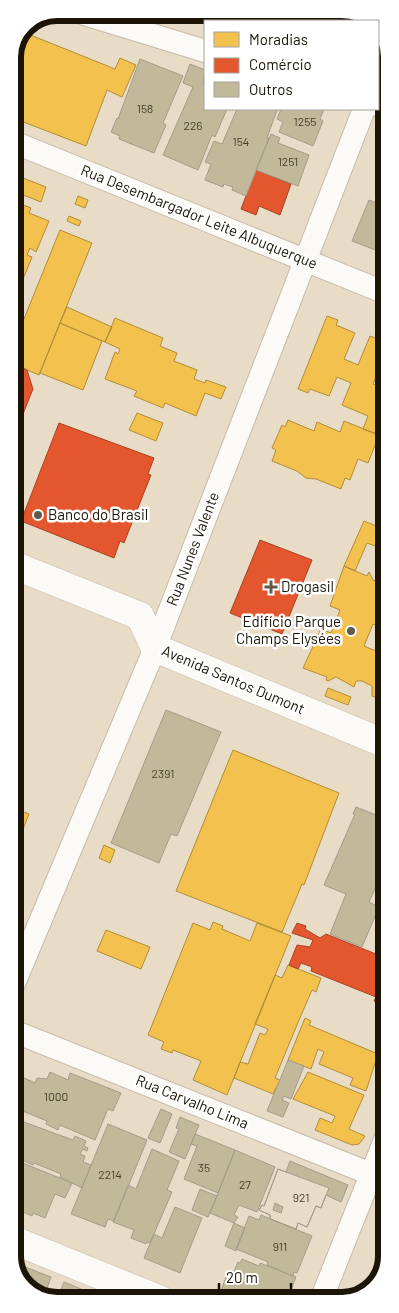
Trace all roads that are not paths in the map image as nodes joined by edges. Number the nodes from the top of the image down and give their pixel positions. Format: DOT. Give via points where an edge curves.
graph roads {
  1 [pos="110,21"];
  2 [pos="204,51"];
  3 [pos="364,110"];
  4 [pos="21,145"];
  5 [pos="304,260"];
  6 [pos="378,290"];
  7 [pos="21,568"];
  8 [pos="155,648"];
  9 [pos="378,741"];
  10 [pos="21,967"];
  11 [pos="21,1034"];
  12 [pos="378,1157"];
  13 [pos="371,1174"];
  14 [pos="21,1244"];
  15 [pos="118,1292"];
  16 [pos="324,1292"];
  1 -- 2 [label="street"];
  3 -- 5 [label="street, Rua Nunes Valente"];
  4 -- 5 [label="street, Rua Desembargador Leite Albuquerque"];
  5 -- 6 [label="street, Rua Desembargador Leite Albuquerque"];
  5 -- 8 [label="street, Rua Nunes Valente"];
  7 -- 8 [label="main road, Avenida Santos Dumont" via="140,616"];
  8 -- 9 [label="main road, Avenida Santos Dumont"];
  8 -- 10 [label="street, Rua Nunes Valente"];
  11 -- 13 [label="street, Rua Carvalho Lima"];
  12 -- 13 [label="street"];
  13 -- 16 [label="street"];
  14 -- 15 [label="main road"];
}
